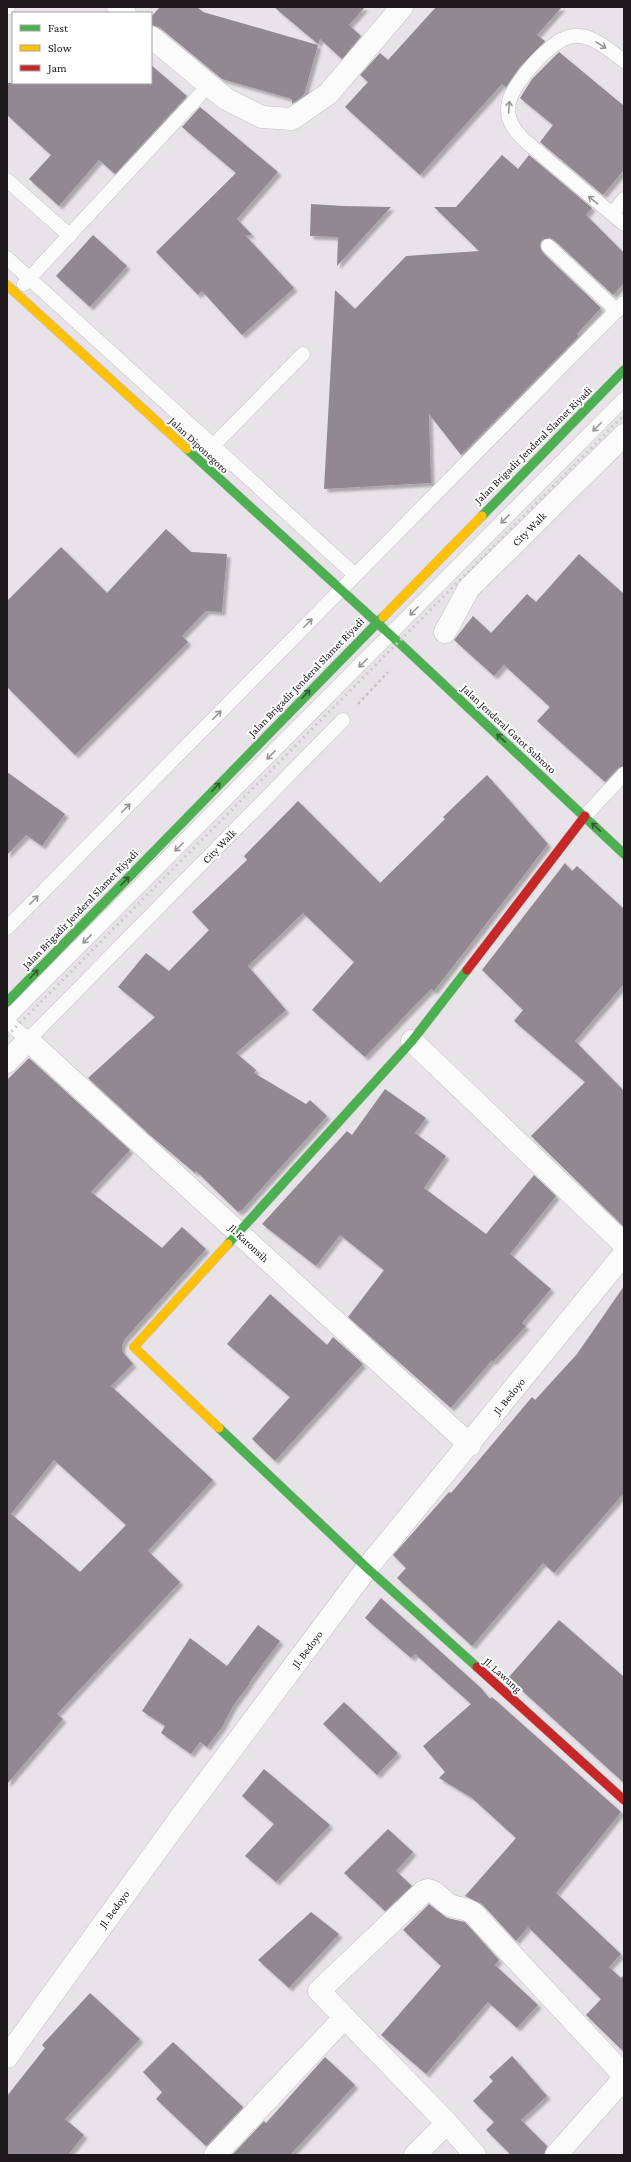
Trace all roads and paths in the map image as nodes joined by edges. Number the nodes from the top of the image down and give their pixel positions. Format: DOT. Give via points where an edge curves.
graph roads {
  1 [pos="402,7"];
  2 [pos="152,38"];
  3 [pos="624,61"];
  4 [pos="209,85"];
  5 [pos="7,180"];
  6 [pos="624,199"];
  7 [pos="612,214"];
  8 [pos="624,224"];
  9 [pos="70,236"];
  10 [pos="548,246"];
  11 [pos="7,258"];
  12 [pos="29,278"];
  13 [pos="11,289"];
  14 [pos="620,307"];
  15 [pos="304,354"];
  16 [pos="623,374"];
  17 [pos="624,399"];
  18 [pos="624,435"];
  19 [pos="212,445"];
  20 [pos="199,461"];
  21 [pos="355,575"];
  22 [pos="340,590"];
  23 [pos="375,623"];
  24 [pos="445,632"];
  25 [pos="390,635"];
  26 [pos="408,651"];
  27 [pos="343,720"];
  28 [pos="624,774"];
  29 [pos="585,816"];
  30 [pos="624,854"];
  31 [pos="7,928"];
  32 [pos="7,1002"];
  33 [pos="7,1020"];
  34 [pos="28,1040"];
  35 [pos="412,1041"];
  36 [pos="7,1062"];
  37 [pos="238,1232"];
  38 [pos="624,1244"];
  39 [pos="624,1254"];
  40 [pos="470,1445"];
  41 [pos="367,1568"];
  42 [pos="624,1800"];
  43 [pos="344,2018"];
  44 [pos="7,2057"];
  45 [pos="446,2123"];
  46 [pos="215,2155"];
  47 [pos="415,2155"];
  48 [pos="475,2155"];
  49 [pos="556,2155"];
  1 -- 4 [label="street" via="328,94 292,119 262,118 226,99"];
  2 -- 4 [label="street"];
  7 -- 3 [label="lane, one-way" via="524,140 513,128 508,116 508,103 514,88 557,41 572,36 589,38"];
  4 -- 9 [label="lane"];
  5 -- 9 [label="lane"];
  6 -- 7 [label="lane"];
  7 -- 8 [label="lane"];
  9 -- 12 [label="lane"];
  10 -- 14 [label="lane"];
  11 -- 12 [label="lane"];
  12 -- 13 [label="lane"];
  12 -- 19 [label="lane"];
  13 -- 20 [label="main road, Jalan Diponegoro"];
  14 -- 21 [label="lane"];
  15 -- 19 [label="lane"];
  16 -- 23 [label="main road, Jalan Brigadir Jenderal Slamet Riyadi"];
  17 -- 25 [label="lane, one-way"];
  18 -- 24 [label="street, City Walk" via="469,588"];
  19 -- 20 [label="lane"];
  19 -- 21 [label="lane"];
  20 -- 22 [label="main road, Jalan Diponegoro"];
  21 -- 22 [label="lane"];
  22 -- 23 [label="main road, Jalan Diponegoro"];
  31 -- 22 [label="lane, one-way"];
  23 -- 25 [label="main road, Jalan Jenderal Gatot Subroto"];
  32 -- 23 [label="main road, Jalan Brigadir Jenderal Slamet Riyadi, one-way"];
  25 -- 26 [label="main road, Jalan Jenderal Gatot Subroto"];
  25 -- 33 [label="lane, one-way"];
  26 -- 27 [label="path"];
  29 -- 26 [label="main road, Jalan Jenderal Gatot Subroto, one-way"];
  27 -- 34 [label="lane, City Walk"];
  28 -- 29 [label="lane"];
  30 -- 29 [label="main road, Jalan Jenderal Gatot Subroto, one-way"];
  29 -- 35 [label="main road"];
  33 -- 34 [label="lane"];
  34 -- 36 [label="street"];
  34 -- 37 [label="street, Jl. Karonsih"];
  35 -- 37 [label="main road"];
  35 -- 38 [label="street"];
  37 -- 40 [label="street, Jl. Karonsih"];
  37 -- 41 [label="main road, Jl. Lawung" via="134,1347"];
  39 -- 40 [label="street, Jl. Bedoyo"];
  40 -- 41 [label="street, Jl. Bedoyo"];
  41 -- 42 [label="main road, Jl. Lawung"];
  41 -- 44 [label="street, Jl. Bedoyo" via="178,1821"];
  43 -- 45 [label="street"];
  43 -- 46 [label="street"];
  43 -- 49 [label="street" via="320,1994 320,1988 423,1892 433,1891 450,1905 469,1910 622,2075 619,2084"];
  45 -- 47 [label="street"];
  45 -- 48 [label="street"];
}
